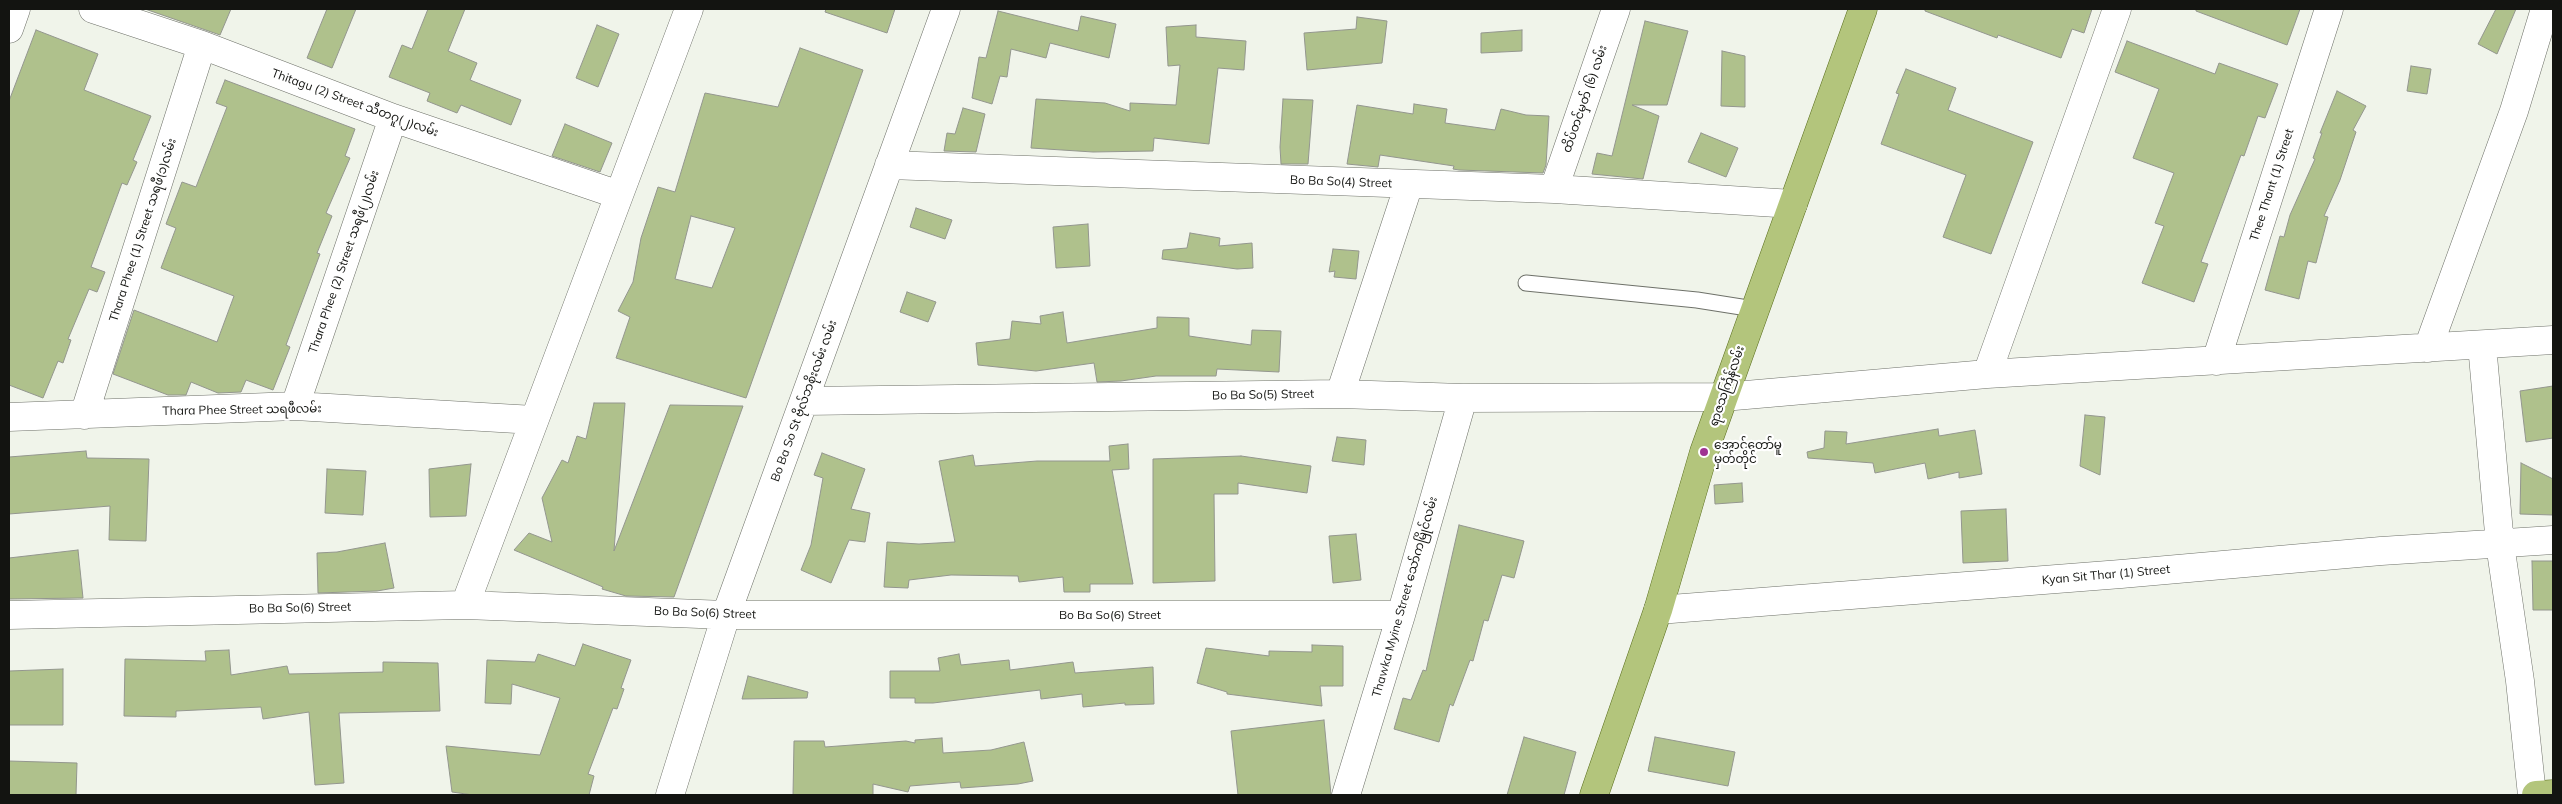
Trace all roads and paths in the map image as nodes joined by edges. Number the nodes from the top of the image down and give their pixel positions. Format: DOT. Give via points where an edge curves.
graph roads {
  1 [pos="16,9"];
  2 [pos="93,9"];
  3 [pos="687,9"];
  4 [pos="946,9"];
  5 [pos="1616,9"];
  6 [pos="1863,9"];
  7 [pos="2117,9"];
  8 [pos="2329,9"];
  9 [pos="2545,9"];
  10 [pos="9,29"];
  11 [pos="202,45"];
  12 [pos="393,118"];
  13 [pos="889,165"];
  14 [pos="1409,184"];
  15 [pos="1554,189"];
  16 [pos="618,195"];
  17 [pos="1792,204"];
  18 [pos="1526,283"];
  19 [pos="1754,309"];
  20 [pos="2553,340"];
  21 [pos="2482,345"];
  22 [pos="2428,348"];
  23 [pos="2216,361"];
  24 [pos="1987,374"];
  25 [pos="1340,394"];
  26 [pos="1723,397"];
  27 [pos="1463,398"];
  28 [pos="804,401"];
  29 [pos="295,406"];
  30 [pos="84,415"];
  31 [pos="9,417"];
  32 [pos="534,420"];
  33 [pos="2553,540"];
  34 [pos="2500,544"];
  35 [pos="465,604"];
  36 [pos="1658,610"];
  37 [pos="9,615"];
  38 [pos="726,615"];
  39 [pos="1401,615"];
  40 [pos="2553,794"];
  41 [pos="670,795"];
  42 [pos="1346,795"];
  43 [pos="1594,795"];
  44 [pos="2534,795"];
  1 -- 10 [label="street"];
  2 -- 11 [label="street, Thitagu (2) Street သီတဂူ(၂)လမ်း"];
  3 -- 16 [label="street"];
  4 -- 13 [label="street, Bo Ba So St ဗိုလ်ဘစိုးလမ်း လမ်း"];
  5 -- 15 [label="street, ထိပ်တင်မှတ် (၆) လမ်း"];
  6 -- 17 [label="main road, ရာဇသင်္ကြန်လမ်း"];
  7 -- 24 [label="street"];
  8 -- 23 [label="street, Thee Thant (1) Street"];
  9 -- 22 [label="street" via="2514,111"];
  11 -- 12 [label="street, Thitagu (2) Street သီတဂူ(၂)လမ်း"];
  11 -- 30 [label="street, Thara Phee (1) Street သရဖီ(၁)လမ်း"];
  12 -- 16 [label="street, Thitagu (2) Street သီတဂူ(၂)လမ်း"];
  12 -- 29 [label="street, Thara Phee (2) Street သရဖီ(၂)လမ်း"];
  13 -- 14 [label="street, Bo Ba So(4) Street"];
  13 -- 28 [label="street, Bo Ba So St ဗိုလ်ဘစိုးလမ်း လမ်း"];
  14 -- 15 [label="street, Bo Ba So(4) Street"];
  14 -- 25 [label="street"];
  15 -- 17 [label="street, Bo Ba So(4) Street"];
  16 -- 32 [label="street"];
  17 -- 19 [label="main road, ရာဇသင်္ကြန်လမ်း"];
  18 -- 19 [label="lane"];
  19 -- 26 [label="main road, ရာဇသင်္ကြန်လမ်း"];
  20 -- 21 [label="street, Bo Ba So(5) Street"];
  21 -- 22 [label="street, Bo Ba So(5) Street"];
  21 -- 34 [label="street"];
  22 -- 23 [label="street, Bo Ba So(5) Street"];
  23 -- 24 [label="street, Bo Ba So(5) Street"];
  24 -- 26 [label="street, Bo Ba So(5) Street"];
  25 -- 27 [label="street, Bo Ba So(5) Street"];
  25 -- 28 [label="street, Bo Ba So(5) Street"];
  26 -- 27 [label="street, Bo Ba So(5) Street"];
  26 -- 36 [label="main road, ရာဇသင်္ကြန်လမ်း"];
  27 -- 39 [label="street, Thawka Myine Street သော်ကမြိုင်လမ်း"];
  28 -- 38 [label="street, Bo Ba So St ဗိုလ်ဘစိုးလမ်း လမ်း"];
  29 -- 30 [label="street, Thara Phee Street သရဖီလမ်း"];
  29 -- 32 [label="street, Thara Phee Street သရဖီလမ်း"];
  30 -- 31 [label="street, Thara Phee Street သရဖီလမ်း"];
  32 -- 35 [label="street"];
  33 -- 34 [label="street, Kyan Sit Thar (1) Street"];
  34 -- 36 [label="street, Kyan Sit Thar (1) Street"];
  34 -- 44 [label="street"];
  35 -- 37 [label="street, Bo Ba So(6) Street"];
  35 -- 38 [label="street, Bo Ba So(6) Street"];
  36 -- 43 [label="main road, ရာဇသင်္ကြန်လမ်း"];
  38 -- 39 [label="street, Bo Ba So(6) Street"];
  38 -- 41 [label="street, Bo Ba So St ဗိုလ်ဘစိုးလမ်း လမ်း"];
  39 -- 42 [label="street, Thawka Myine Street သော်ကမြိုင်လမ်း"];
  40 -- 44 [label="main road"];
}
